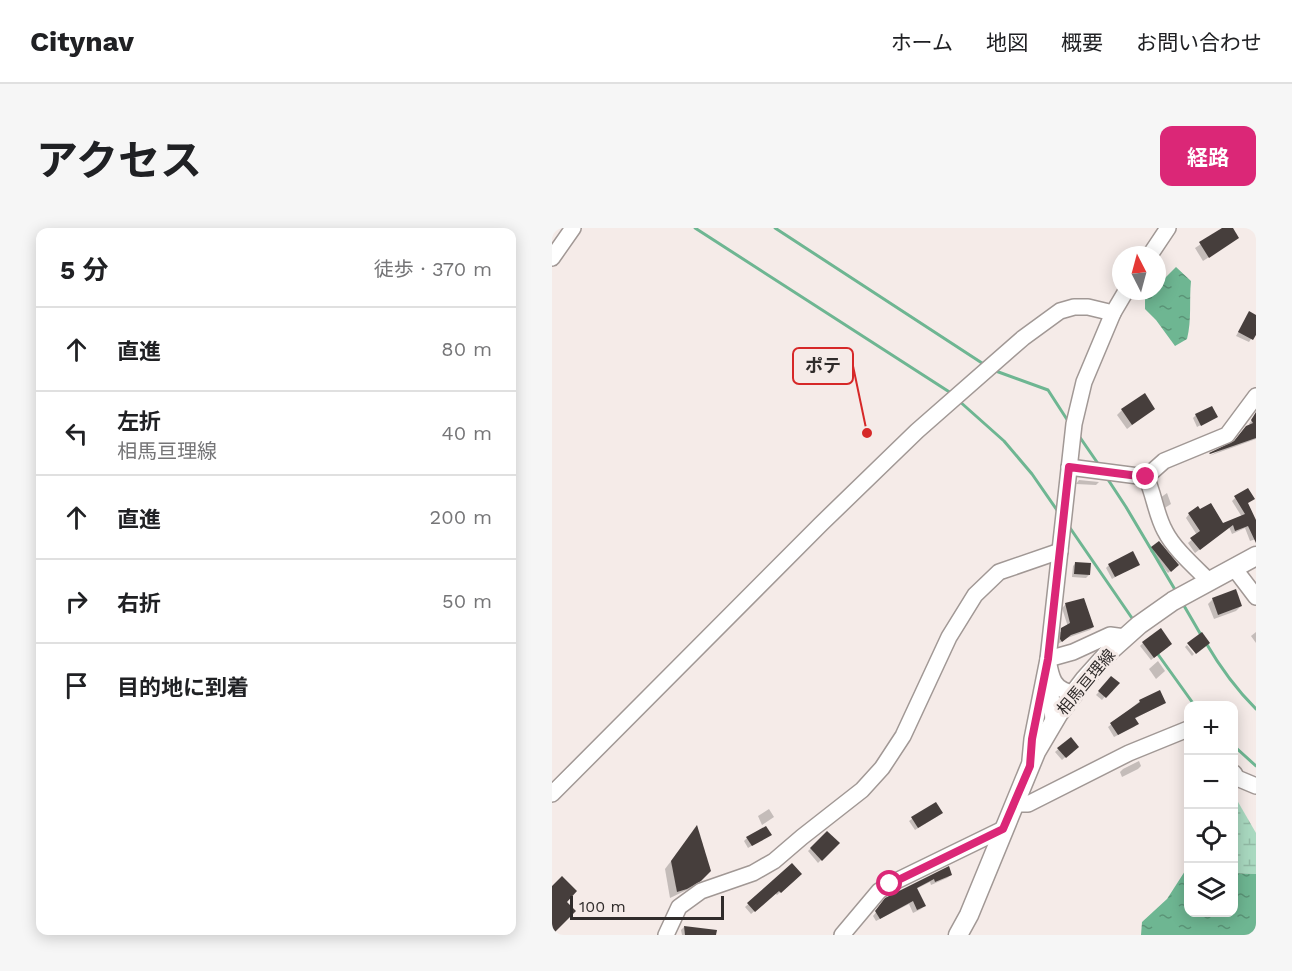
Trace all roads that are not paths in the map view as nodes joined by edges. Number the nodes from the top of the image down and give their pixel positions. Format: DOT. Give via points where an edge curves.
graph roads {
  1 [pos="573,228"];
  2 [pos="1168,228"];
  3 [pos="1156,246"];
  4 [pos="552,258"];
  5 [pos="1121,300"];
  6 [pos="1113,313"];
  7 [pos="1256,396"];
  8 [pos="1069,467"];
  9 [pos="1146,477"];
  10 [pos="1060,551"];
  11 [pos="1256,556"];
  12 [pos="1234,568"];
  13 [pos="1209,581"];
  14 [pos="1256,597"];
  15 [pos="1125,638"];
  16 [pos="1048,659"];
  17 [pos="1050,676"];
  18 [pos="1074,693"];
  19 [pos="1053,722"];
  20 [pos="1184,730"];
  21 [pos="1030,766"];
  22 [pos="1238,778"];
  23 [pos="1256,786"];
  24 [pos="552,795"];
  25 [pos="1014,804"];
  26 [pos="1003,829"];
  27 [pos="666,935"];
  28 [pos="842,935"];
  29 [pos="958,935"];
  1 -- 4 [label="street"];
  2 -- 3 [label="street"];
  5 -- 6 [label="street"];
  6 -- 8 [label="street" via="1084,382"];
  6 -- 24 [label="street" via="1074,307 1060,311 1023,338 821,524"];
  7 -- 9 [label="street" via="1227,435 1164,461"];
  8 -- 9 [label="street"];
  8 -- 10 [label="street"];
  9 -- 13 [label="street" via="1165,531"];
  10 -- 16 [label="street"];
  10 -- 27 [label="street" via="999,572 975,595 950,637 903,736 862,790 774,861 753,873 701,891 679,907"];
  11 -- 12 [label="main road, 相馬亘理線"];
  12 -- 13 [label="main road, 相馬亘理線"];
  12 -- 14 [label="street"];
  13 -- 15 [label="main road, 相馬亘理線" via="1173,601"];
  15 -- 16 [label="street" via="1110,635"];
  15 -- 18 [label="main road, 相馬亘理線"];
  16 -- 17 [label="street"];
  16 -- 21 [label="street"];
  17 -- 18 [label="street" via="1065,692"];
  17 -- 19 [label="street"];
  18 -- 19 [label="main road, 相馬亘理線"];
  19 -- 21 [label="main road, 相馬亘理線"];
  20 -- 25 [label="street" via="1028,804"];
  21 -- 25 [label="main road, 相馬亘理線"];
  22 -- 23 [label="street"];
  25 -- 26 [label="main road, 相馬亘理線"];
  26 -- 28 [label="street" via="879,891"];
  26 -- 29 [label="main road, 相馬亘理線"];
}
